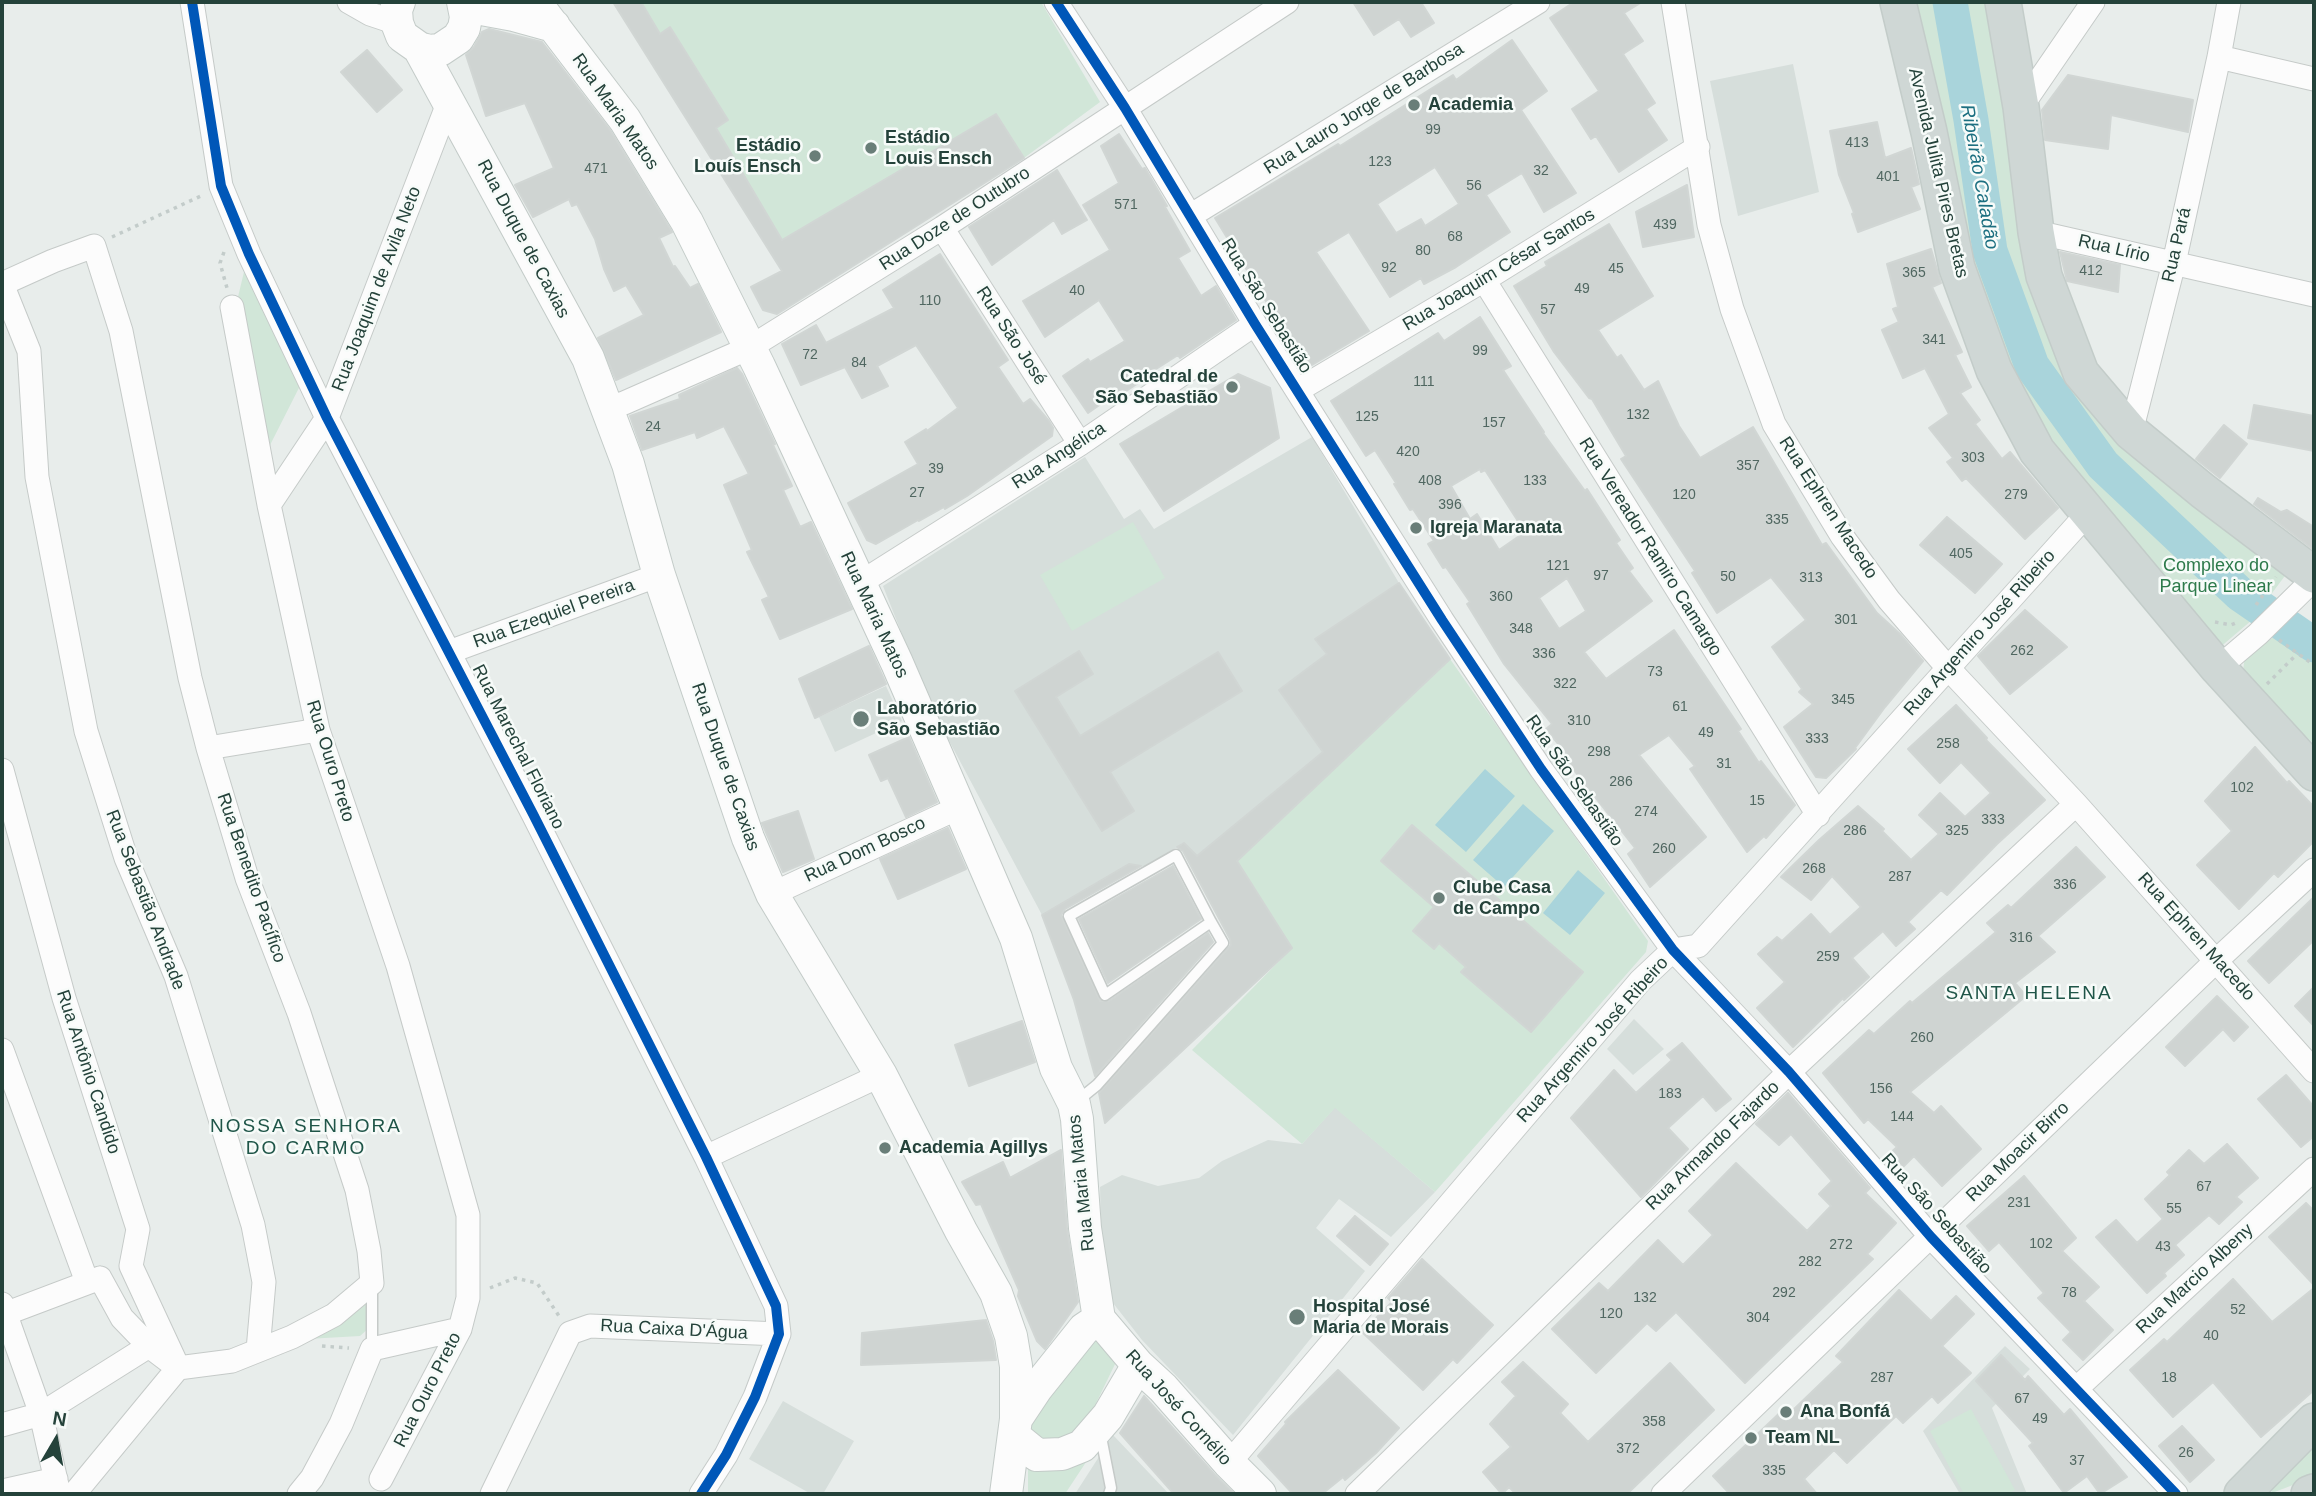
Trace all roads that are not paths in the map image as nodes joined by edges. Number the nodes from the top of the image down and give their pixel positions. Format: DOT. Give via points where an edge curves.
graph roads {
  1 [pos="192,2"];
  2 [pos="349,2"];
  3 [pos="1056,2"];
  4 [pos="1287,2"];
  5 [pos="1538,2"];
  6 [pos="1673,2"];
  7 [pos="1898,2"];
  8 [pos="2003,2"];
  9 [pos="2093,2"];
  10 [pos="2229,2"];
  11 [pos="466,3"];
  12 [pos="1260,9"];
  13 [pos="398,12"];
  14 [pos="545,14"];
  15 [pos="419,48"];
  16 [pos="2219,57"];
  17 [pos="2314,79"];
  18 [pos="449,102"];
  19 [pos="2021,107"];
  20 [pos="1125,108"];
  21 [pos="1698,147"];
  22 [pos="1190,216"];
  23 [pos="942,229"];
  24 [pos="2036,232"];
  25 [pos="2174,263"];
  26 [pos="1484,280"];
  27 [pos="2,284"];
  28 [pos="2314,295"];
  29 [pos="232,307"];
  30 [pos="1255,324"];
  31 [pos="749,348"];
  32 [pos="1298,390"];
  33 [pos="607,408"];
  34 [pos="327,418"];
  35 [pos="2131,432"];
  36 [pos="1080,444"];
  37 [pos="269,505"];
  38 [pos="2087,514"];
  39 [pos="659,575"];
  40 [pos="2310,581"];
  41 [pos="860,583"];
  42 [pos="449,652"];
  43 [pos="1948,668"];
  44 [pos="2218,668"];
  45 [pos="317,730"];
  46 [pos="208,747"];
  47 [pos="2,770"];
  48 [pos="2314,774"];
  49 [pos="2076,804"];
  50 [pos="958,808"];
  51 [pos="1818,814"];
  52 [pos="2314,870"];
  53 [pos="772,894"];
  54 [pos="1211,922"];
  55 [pos="1673,950"];
  56 [pos="2217,960"];
  57 [pos="2,1050"];
  58 [pos="2314,1071"];
  59 [pos="1788,1072"];
  60 [pos="881,1075"];
  61 [pos="1074,1104"];
  62 [pos="706,1157"];
  63 [pos="2314,1168"];
  64 [pos="1931,1237"];
  65 [pos="131,1266"];
  66 [pos="94,1280"];
  67 [pos="372,1283"];
  68 [pos="3,1311"];
  69 [pos="1099,1319"];
  70 [pos="460,1329"];
  71 [pos="779,1334"];
  72 [pos="149,1346"];
  73 [pos="372,1349"];
  74 [pos="258,1350"];
  75 [pos="1138,1365"];
  76 [pos="178,1368"];
  77 [pos="2076,1390"];
  78 [pos="41,1414"];
  79 [pos="2314,1421"];
  80 [pos="2,1425"];
  81 [pos="1099,1426"];
  82 [pos="1015,1428"];
  83 [pos="1228,1463"];
  84 [pos="381,1479"];
  85 [pos="57,1486"];
  86 [pos="2,1491"];
  87 [pos="2172,1492"];
  88 [pos="2314,1492"];
  89 [pos="74,1494"];
  90 [pos="299,1494"];
  91 [pos="492,1494"];
  92 [pos="701,1494"];
  93 [pos="1006,1494"];
  94 [pos="1109,1494"];
  95 [pos="1260,1494"];
  96 [pos="1357,1494"];
  97 [pos="1663,1494"];
  98 [pos="2242,1494"];
  99 [pos="2309,1494"];
  1 -- 34 [label="street, Rua Marechal Floriano" via="221,187"];
  2 -- 13 [label="street" via="370,15"];
  3 -- 20 [label="street, Rua São Sebastião"];
  4 -- 12 [label="street, Rua Doze de Outubro"];
  5 -- 22 [label="street, Rua Lauro Jorge de Barbosa"];
  6 -- 21 [label="street, Rua Ephren Macedo"];
  7 -- 38 [label="main road, Avenida Julita Pires Bretas" via="1957,268 1994,370 2037,451"];
  8 -- 19 [label="main road"];
  9 -- 19 [label="street"];
  10 -- 16 [label="street, Rua Pará"];
  11 -- 14 [label="main road" via="514,15"];
  11 -- 15 [label="main road" via="464,28 458,38 440,50"];
  12 -- 20 [label="street, Rua Doze de Outubro"];
  13 -- 15 [label="main road, Rua Duque de Caxias" via="402,36"];
  14 -- 31 [label="main road, Rua Maria Matos" via="625,120 667,188"];
  15 -- 18 [label="main road, Rua Duque de Caxias"];
  16 -- 17 [label="street"];
  16 -- 25 [label="street, Rua Pará"];
  18 -- 33 [label="main road, Rua Duque de Caxias" via="588,358"];
  18 -- 34 [label="street, Rua Joaquim de Avila Neto"];
  19 -- 24 [label="main road"];
  20 -- 22 [label="street, Rua São Sebastião"];
  20 -- 23 [label="street, Rua Doze de Outubro"];
  21 -- 26 [label="street, Rua Joaquim César Santos"];
  21 -- 43 [label="street, Rua Ephren Macedo" via="1709,225 1732,309 1774,424 1842,536"];
  22 -- 30 [label="street, Rua São Sebastião"];
  23 -- 31 [label="street, Rua Doze de Outubro"];
  23 -- 36 [label="street, Rua São José"];
  24 -- 25 [label="street, Rua Lírio"];
  24 -- 35 [label="main road" via="2045,276 2081,373"];
  25 -- 28 [label="street, Rua Lírio"];
  25 -- 35 [label="street, Rua Pará"];
  26 -- 32 [label="street, Rua Joaquim César Santos"];
  26 -- 51 [label="street, Rua Vereador Ramiro Camargo"];
  27 -- 46 [label="street, Rua Benedito Pacífico" via="94,246 121,331"];
  27 -- 74 [label="street, Rua Sebastião Andrade" via="29,351 37,477 86,731 126,858 176,976 253,1225 264,1282"];
  29 -- 37 [label="street, Rua Ouro Preto"];
  30 -- 32 [label="street, Rua São Sebastião"];
  30 -- 36 [label="street, Rua Angélica"];
  31 -- 33 [label="street, Rua Doze de Outubro"];
  31 -- 41 [label="main road, Rua Maria Matos"];
  32 -- 55 [label="street, Rua São Sebastião" via="1442,620"];
  33 -- 39 [label="main road, Rua Duque de Caxias"];
  34 -- 37 [label="street, Rua Joaquim de Avila Neto"];
  34 -- 42 [label="street, Rua Marechal Floriano"];
  35 -- 40 [label="main road"];
  36 -- 41 [label="street, Rua Angélica"];
  37 -- 45 [label="street, Rua Ouro Preto"];
  38 -- 43 [label="street, Rua Argemiro José Ribeiro"];
  38 -- 44 [label="main road, Avenida Julita Pires Bretas"];
  39 -- 42 [label="street, Rua Ezequiel Pereira"];
  39 -- 53 [label="main road, Rua Duque de Caxias" via="748,838"];
  40 -- 44 [label="street" via="2255,617"];
  41 -- 50 [label="main road, Rua Maria Matos"];
  42 -- 62 [label="street, Rua Marechal Floriano"];
  43 -- 49 [label="street, Rua Ephren Macedo"];
  43 -- 51 [label="street, Rua Argemiro José Ribeiro"];
  44 -- 48 [label="main road, Avenida Julita Pires Bretas"];
  45 -- 46 [label="street"];
  45 -- 70 [label="street, Rua Ouro Preto" via="398,966 468,1215 468,1298"];
  46 -- 67 [label="street, Rua Benedito Pacífico" via="247,878 299,1013 357,1191"];
  47 -- 65 [label="street, Rua Antônio Candido" via="64,998 138,1229"];
  49 -- 56 [label="street, Rua Ephren Macedo"];
  49 -- 59 [label="street, Rua Armando Fajardo"];
  50 -- 53 [label="street, Rua Dom Bosco"];
  50 -- 61 [label="main road, Rua Maria Matos" via="1016,938 1056,1068"];
  51 -- 55 [label="street, Rua Argemiro José Ribeiro" via="1698,946"];
  52 -- 56 [label="street, Rua Moacir Birro"];
  53 -- 60 [label="main road, Rua Duque de Caxias"];
  54 -- 54 [label="lane" via="1176,855 1069,916 1105,995"];
  54 -- 61 [label="lane" via="1223,943 1097,1085"];
  55 -- 59 [label="street, Rua São Sebastião"];
  55 -- 83 [label="street, Rua Argemiro José Ribeiro" via="1640,981"];
  56 -- 58 [label="street, Rua Ephren Macedo"];
  56 -- 64 [label="street, Rua Moacir Birro"];
  57 -- 66 [label="street"];
  59 -- 64 [label="street, Rua São Sebastião"];
  59 -- 96 [label="street, Rua Armando Fajardo"];
  60 -- 62 [label="street"];
  60 -- 82 [label="main road, Rua Duque de Caxias" via="996,1293 1016,1366"];
  61 -- 69 [label="main road, Rua Maria Matos"];
  62 -- 71 [label="street, Rua Marechal Floriano" via="776,1306"];
  63 -- 77 [label="street, Rua Marcio Albeny"];
  64 -- 77 [label="street, Rua São Sebastião"];
  64 -- 97 [label="street, Rua Moacir Birro"];
  65 -- 66 [label="street"];
  65 -- 76 [label="street"];
  66 -- 68 [label="street"];
  66 -- 72 [label="street"];
  67 -- 73 [label="lane, Rua Benedito Pacífico"];
  67 -- 74 [label="street" via="334,1315"];
  68 -- 78 [label="street"];
  69 -- 75 [label="main road, Rua José Cornélio"];
  69 -- 82 [label="main road" via="1084,1329 1036,1389"];
  70 -- 73 [label="street"];
  70 -- 84 [label="street, Rua Ouro Preto"];
  71 -- 91 [label="street, Rua Caixa D'Água" via="590,1326 570,1333"];
  71 -- 92 [label="street" via="755,1397"];
  72 -- 76 [label="street"];
  72 -- 78 [label="street"];
  73 -- 90 [label="street, Rua Benedito Pacífico" via="341,1424"];
  74 -- 76 [label="street" via="232,1361"];
  75 -- 81 [label="main road"];
  75 -- 83 [label="main road, Rua José Cornélio"];
  76 -- 89 [label="street"];
  77 -- 87 [label="street, Rua São Sebastião"];
  78 -- 80 [label="street"];
  78 -- 85 [label="street"];
  79 -- 98 [label="main road"];
  81 -- 82 [label="main road" via="1082,1446 1062,1454 1037,1455"];
  81 -- 94 [label="lane"];
  82 -- 93 [label="main road, Rua Duque de Caxias"];
  83 -- 95 [label="main road, Rua José Cornélio"];
  85 -- 86 [label="street"];
  88 -- 99 [label="main road"];
}
